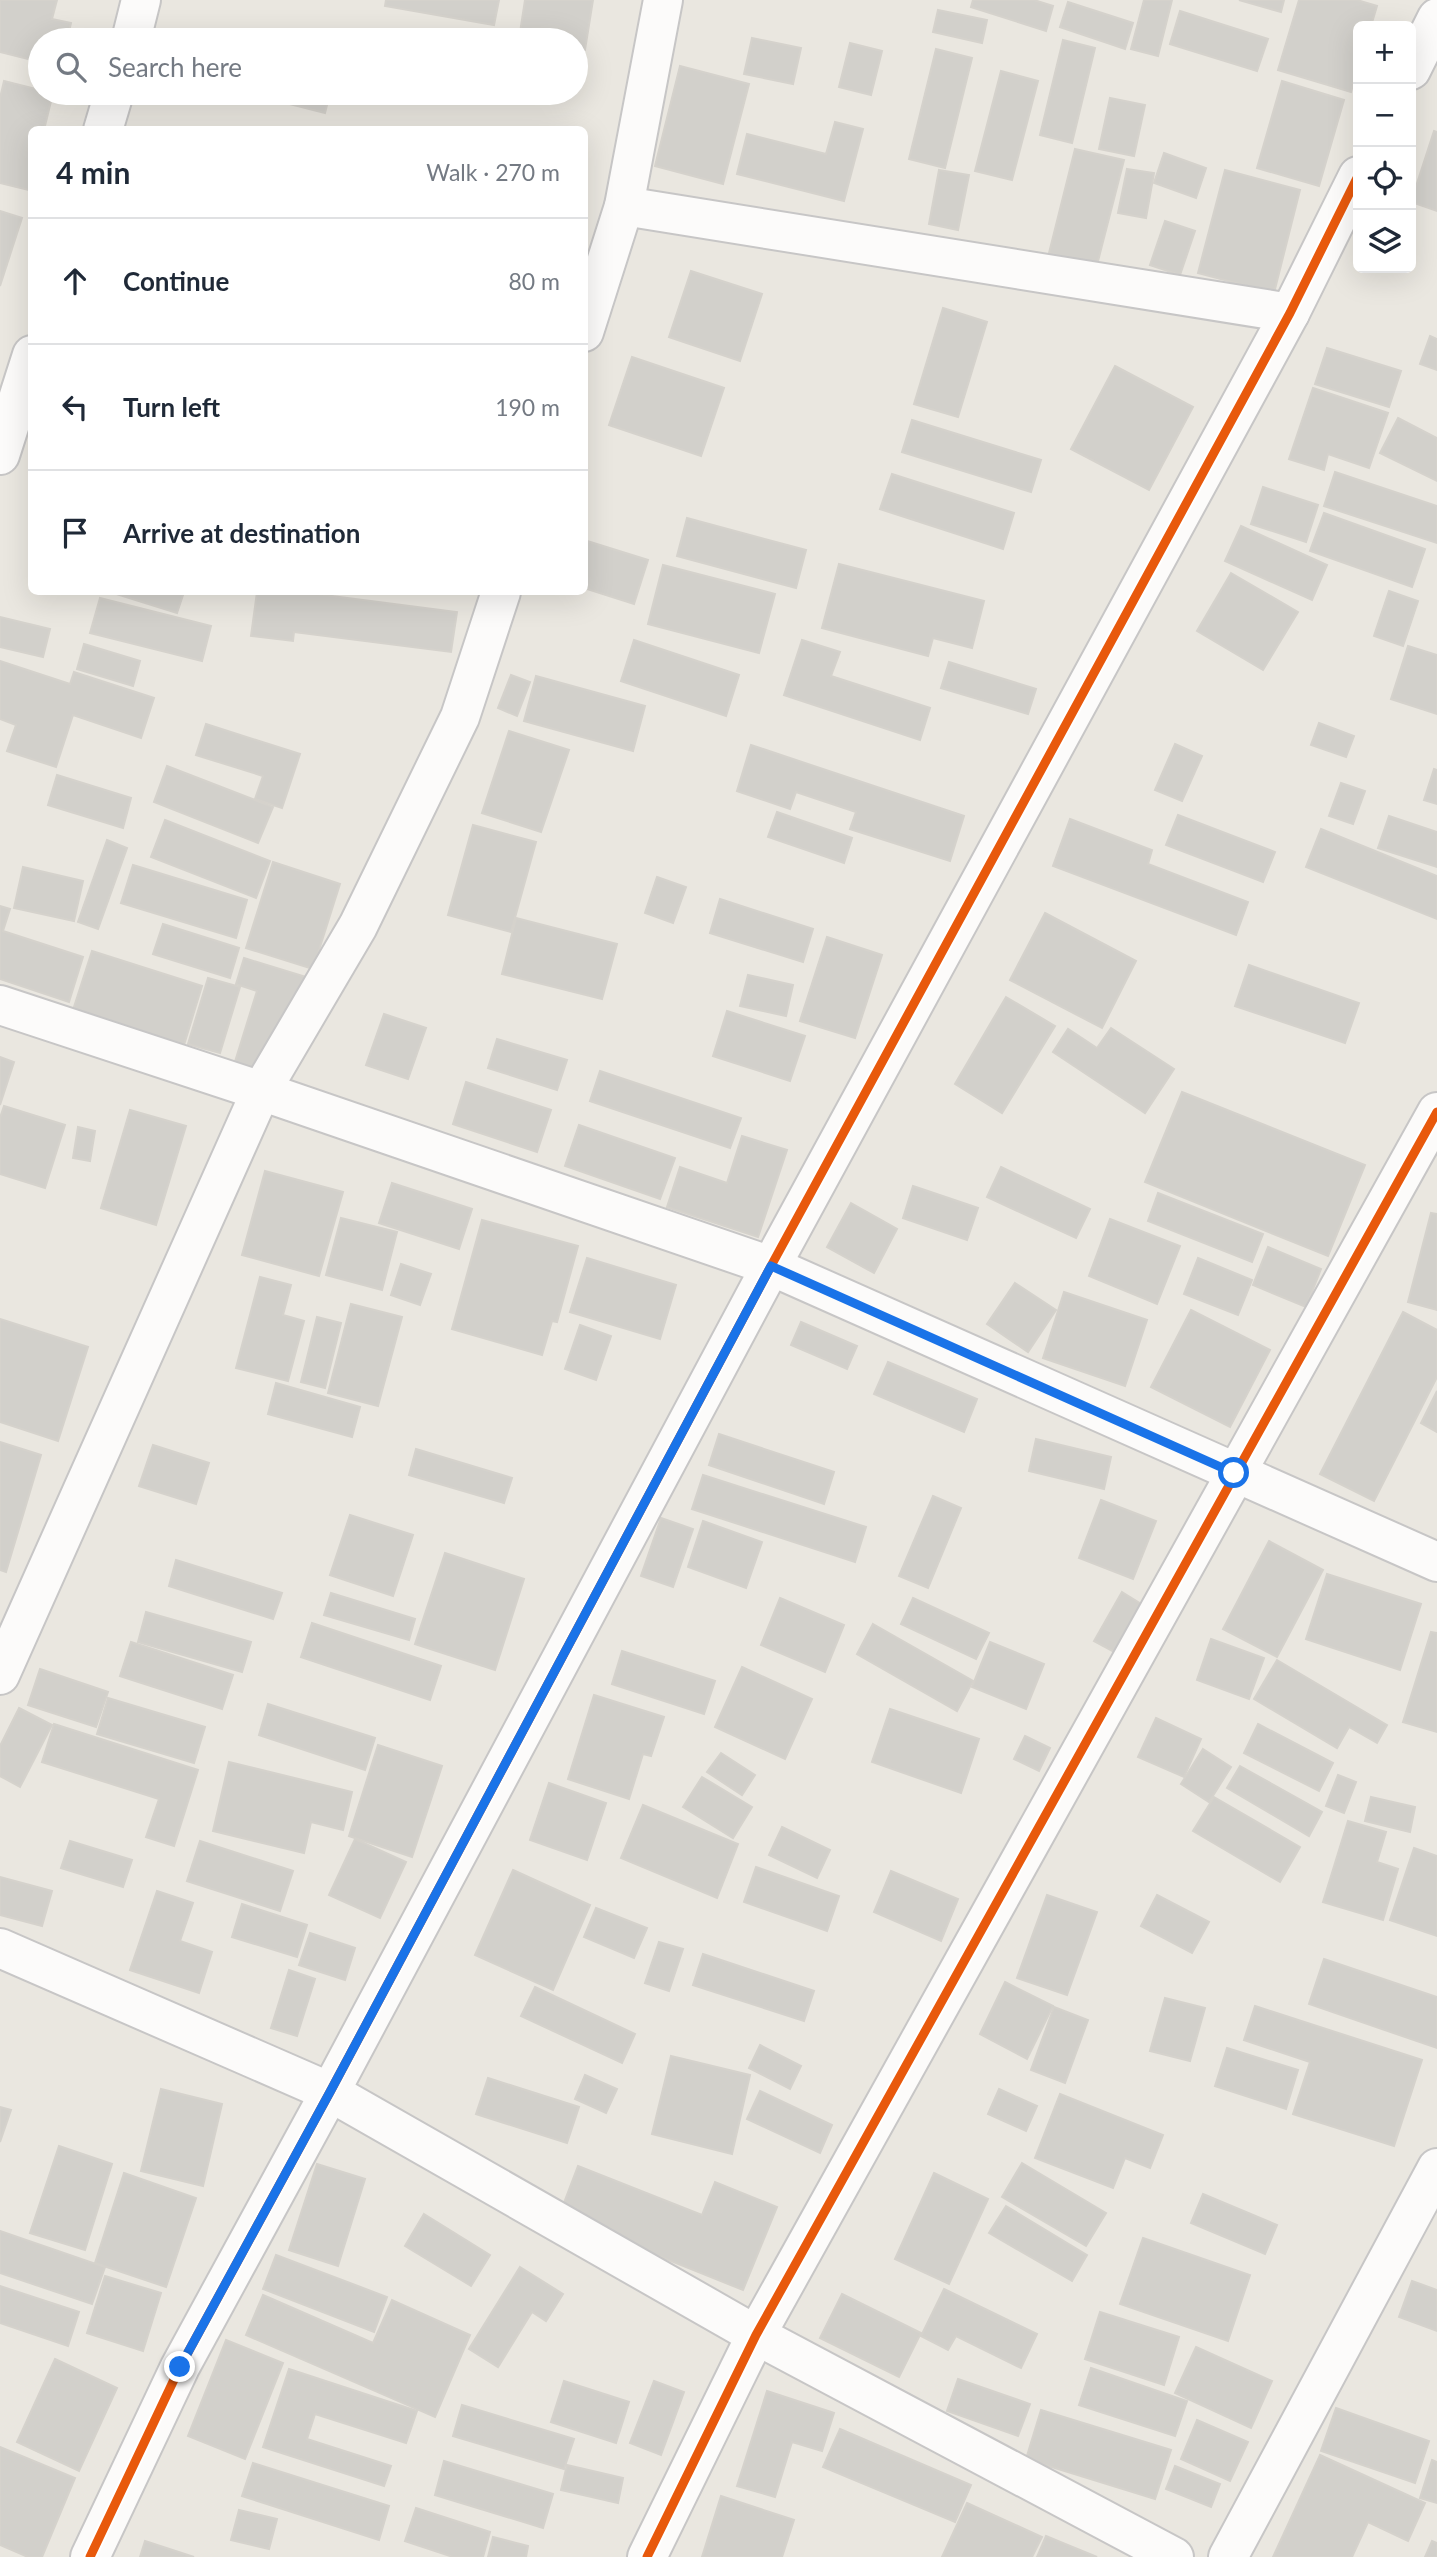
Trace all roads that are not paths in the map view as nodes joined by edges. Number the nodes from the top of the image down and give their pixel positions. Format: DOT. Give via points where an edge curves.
graph roads {
  1 [pos="141,0"];
  2 [pos="663,0"];
  3 [pos="1437,18"];
  4 [pos="134,28"];
  5 [pos="1416,60"];
  6 [pos="110,105"];
  7 [pos="104,126"];
  8 [pos="1353,186"];
  9 [pos="624,206"];
  10 [pos="1290,313"];
  11 [pos="588,319"];
  12 [pos="28,362"];
  13 [pos="8,400"];
  14 [pos="0,455"];
  15 [pos="500,595"];
  16 [pos="0,1004"];
  17 [pos="261,1091"];
  18 [pos="1437,1112"];
  19 [pos="771,1266"];
  20 [pos="1234,1473"];
  21 [pos="1437,1562"];
  22 [pos="0,1675"];
  23 [pos="0,1948"];
  24 [pos="330,2092"];
  25 [pos="1437,2168"];
  26 [pos="756,2335"];
  27 [pos="90,2557"];
  28 [pos="647,2557"];
  29 [pos="1174,2557"];
  30 [pos="1228,2557"];
  1 -- 4 [label="street"];
  2 -- 9 [label="street"];
  3 -- 5 [label="street"];
  6 -- 7 [label="street"];
  8 -- 10 [label="street"];
  9 -- 10 [label="street"];
  9 -- 11 [label="street"];
  10 -- 19 [label="street"];
  12 -- 13 [label="street"];
  13 -- 14 [label="street"];
  15 -- 17 [label="street" via="460,718 358,926"];
  16 -- 17 [label="street"];
  17 -- 19 [label="street"];
  17 -- 22 [label="street"];
  18 -- 20 [label="street"];
  19 -- 20 [label="street"];
  19 -- 24 [label="street"];
  20 -- 21 [label="street"];
  20 -- 26 [label="street"];
  23 -- 24 [label="street"];
  24 -- 26 [label="street"];
  24 -- 27 [label="street" via="180,2367"];
  25 -- 30 [label="street"];
  26 -- 28 [label="street"];
  26 -- 29 [label="street"];
}
